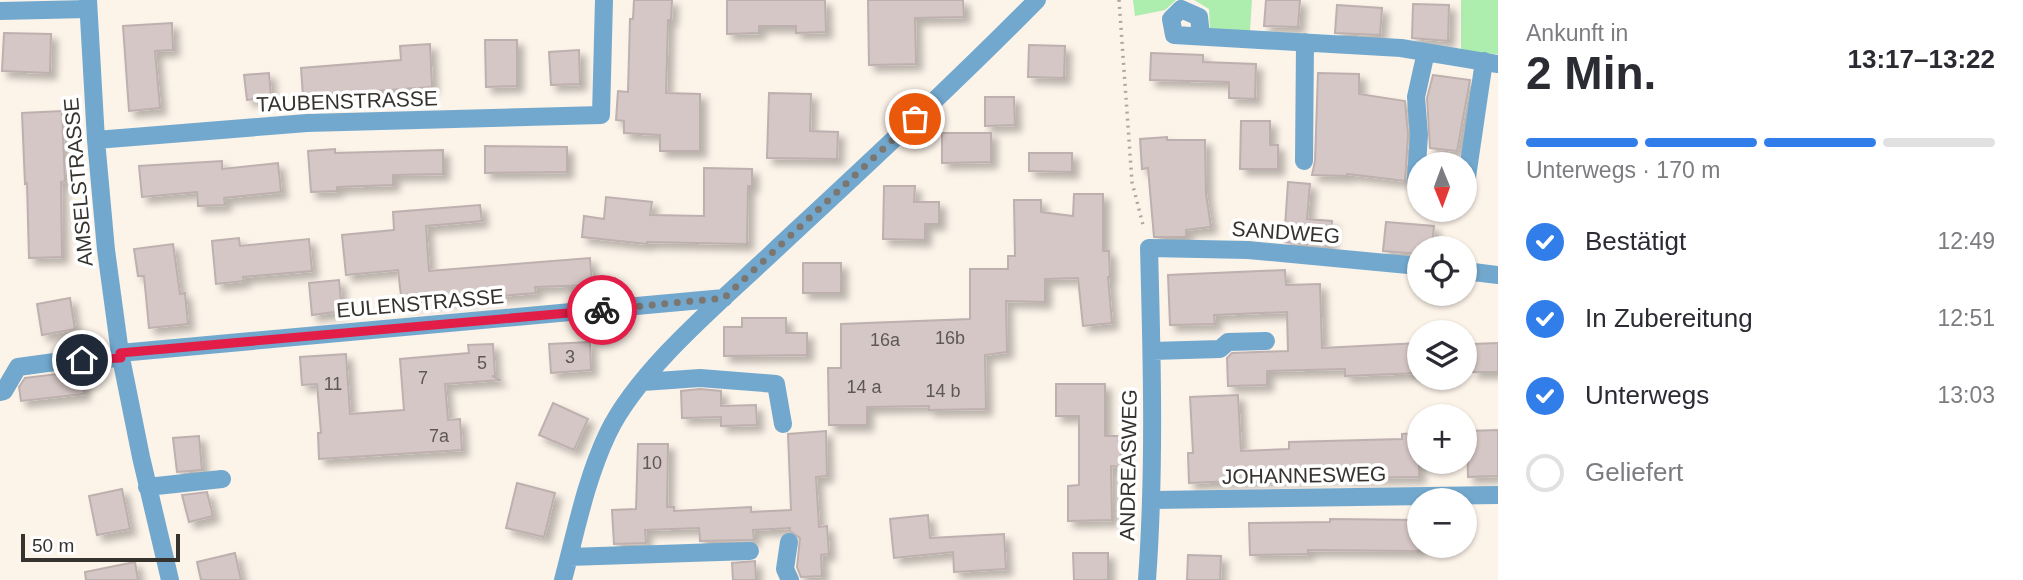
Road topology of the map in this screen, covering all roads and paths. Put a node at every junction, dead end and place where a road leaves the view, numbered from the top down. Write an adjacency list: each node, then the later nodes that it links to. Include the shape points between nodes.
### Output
1 (604, 0): 10 (street, TAUBENSTRASSE, via 601,116 307,123)
2 (1037, 0): 18 (street)
3 (1119, 0): 14 (path, via 1132,182)
4 (88, 4): 5 (street, via 54,11); 10 (street, AMSELSTRASSE)
5 (0, 11)
6 (1201, 36): 7 (street)
7 (1305, 42): 8 (street); 13 (street)
8 (1426, 52): 9 (street); 11 (street, via 1416,97)
9 (1491, 63): 12 (street)
10 (96, 140): 21 (street, AMSELSTRASSE)
11 (1418, 152)
12 (1473, 152)
13 (1304, 161)
14 (1149, 248): 15 (street, SANDWEG, via 1248,250); 20 (street, ANDREASWEG)
15 (1407, 265)
16 (1477, 272): 17 (street)
17 (1498, 275)
18 (724, 298): 21 (street, EULENSTRASSE); 22 (street)
19 (1266, 341): 20 (street, via 1228,342 1220,349)
20 (1152, 351): 28 (street, ANDREASWEG)
21 (121, 356): 23 (street, via 18,367); 26 (street, AMSELSTRASSE)
22 (643, 382): 24 (street, via 700,377 776,384); 31 (street, via 608,432)
23 (0, 392)
24 (783, 424)
25 (222, 479): 26 (street)
26 (148, 487): 32 (street, AMSELSTRASSE)
27 (1498, 495): 28 (street, JOHANNESWEG)
28 (1153, 500): 35 (street, ANDREASWEG)
29 (789, 542): 34 (street, via 785,569)
30 (750, 551): 31 (street)
31 (569, 557): 33 (street)
32 (170, 580)
33 (562, 580)
34 (790, 580)
35 (1147, 580)

